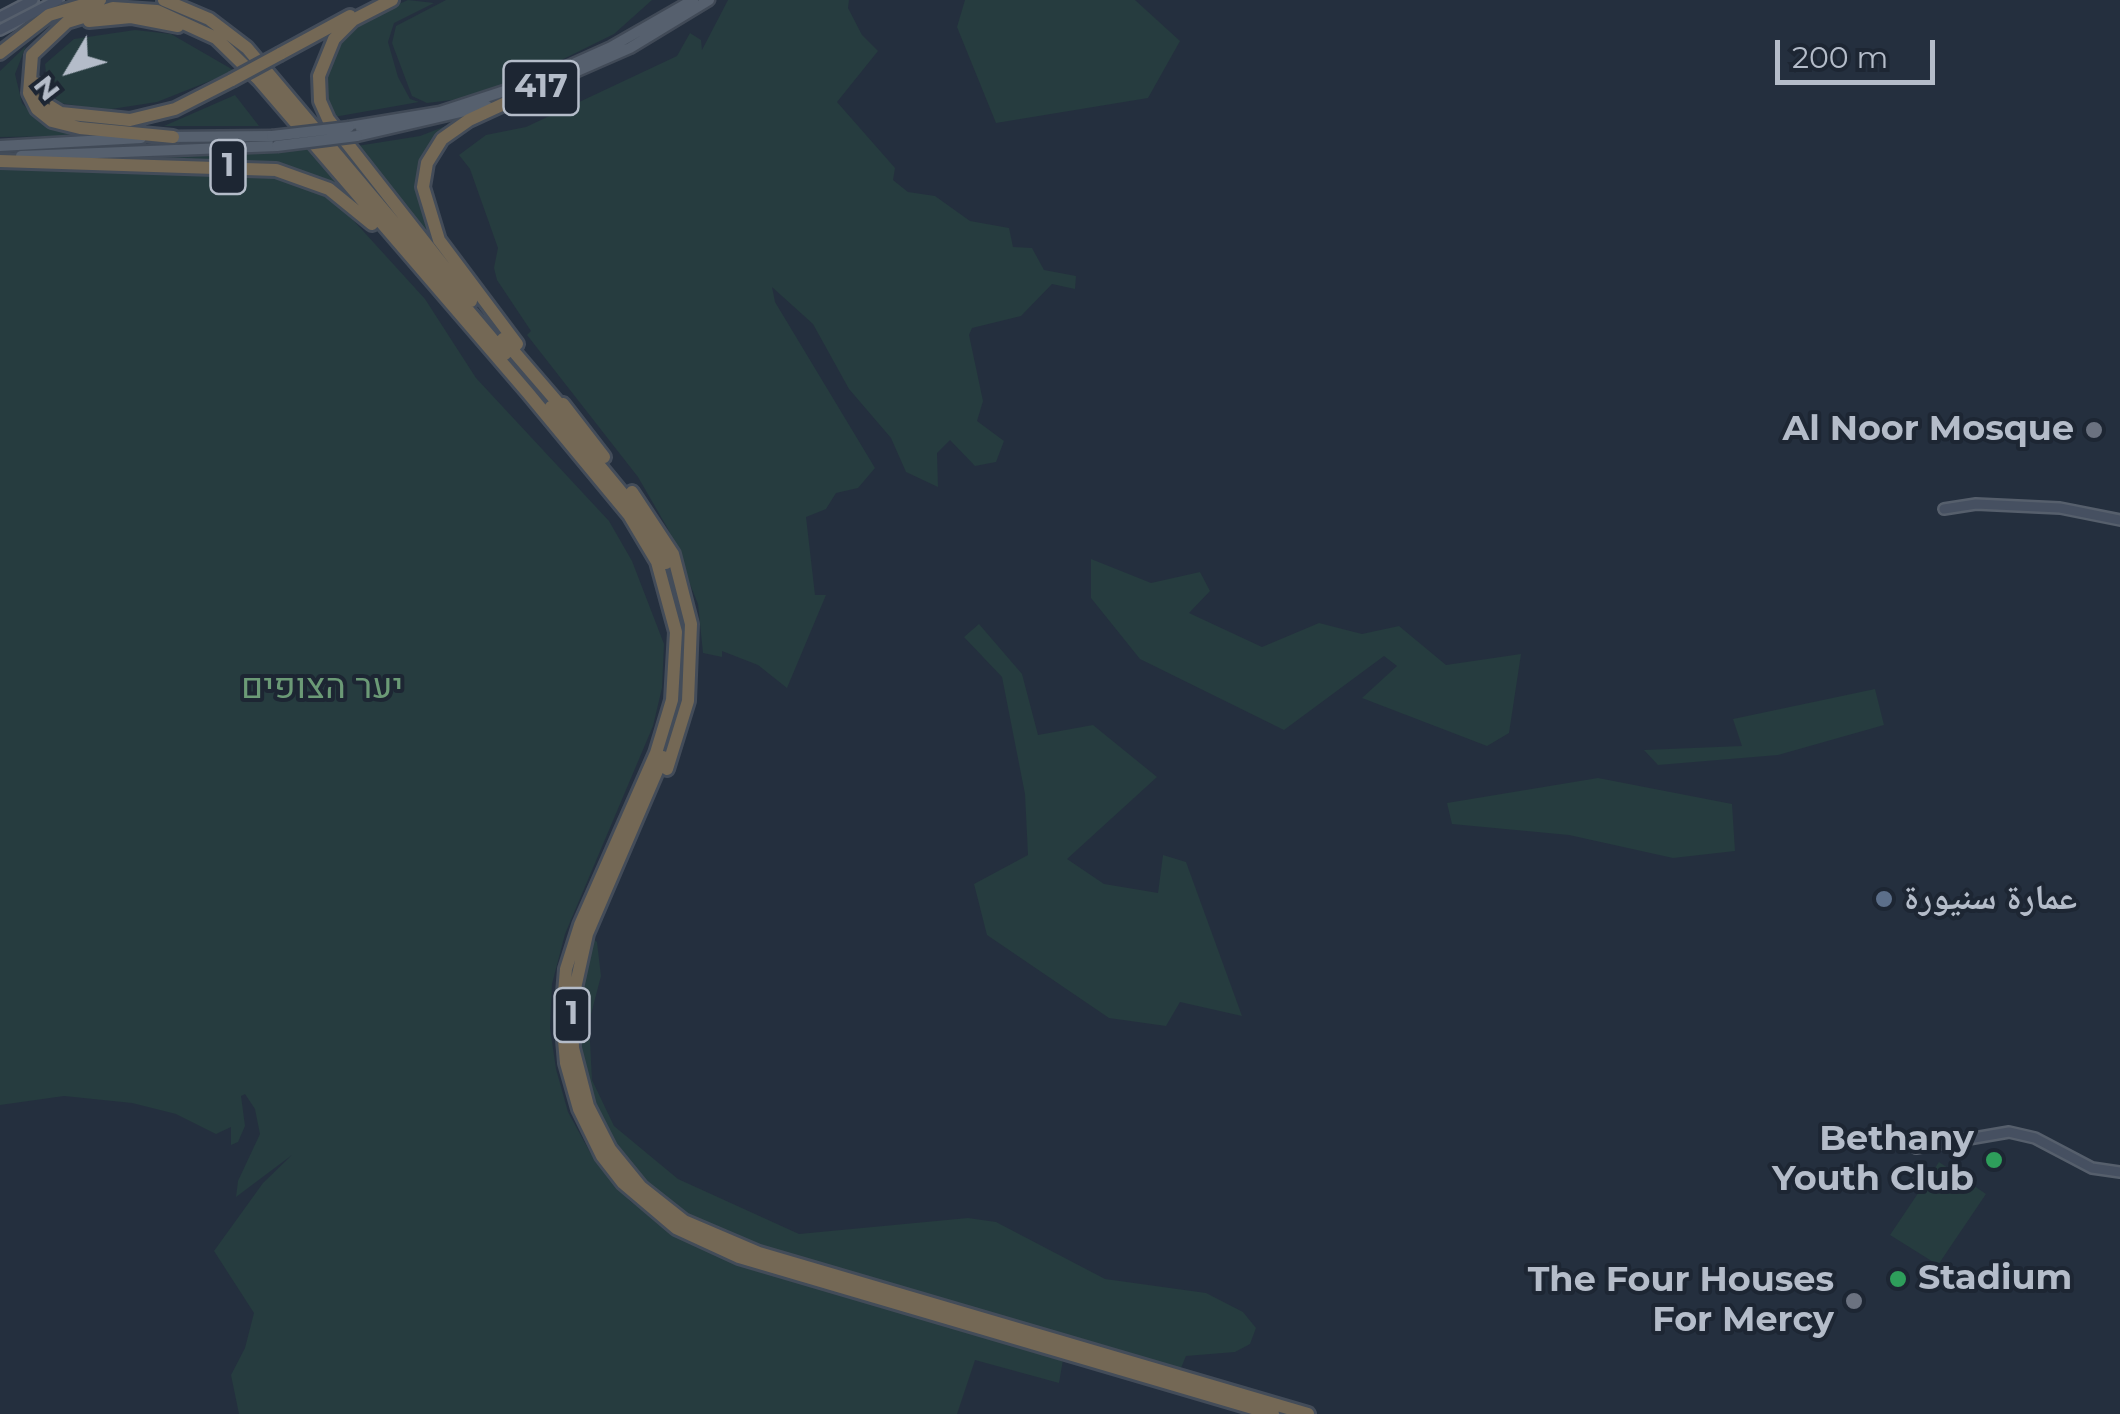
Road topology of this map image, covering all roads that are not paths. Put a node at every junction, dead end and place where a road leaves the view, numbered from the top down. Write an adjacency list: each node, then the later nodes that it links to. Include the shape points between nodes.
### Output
1 (32, 0): 9 (street)
2 (58, 0): 10 (street)
3 (100, 0): 11 (highway, via 49,15)
4 (164, 0): 23 (highway, 1, via 225,29 268,71 598,464 659,546 684,625 681,697 663,758)
5 (379, 0): 12 (highway, bridge, via 155,116 91,119 46,105 35,71 42,52 72,27 116,17 186,28)
6 (392, 0): 20 (highway, via 353,20 334,39 318,76 322,108 460,288)
7 (692, 0): 14 (main road, 417, via 522,86)
8 (708, 0): 13 (main road, 417, via 630,48)
9 (0, 17)
10 (0, 30)
11 (0, 53)
12 (247, 68): 15 (highway, via 204,30 138,8 79,16 32,55 29,93 52,121); 19 (highway)
13 (521, 96): 14 (main road, 417, via 426,123); 20 (highway, via 442,138 427,163 424,201 448,255)
14 (353, 132): 16 (main road, 417, bridge)
15 (172, 136): 16 (main road, 417); 17 (main road, 417)
16 (275, 141): 18 (main road, 417)
17 (0, 146)
18 (0, 160): 19 (highway, 1, via 292,174 341,196)
19 (421, 271): 26 (highway, 1, via 629,516 657,562 674,614 677,664 669,716 580,925 563,991 562,1039 572,1087 591,1138 613,1172 676,1228 738,1257)
20 (604, 458): 23 (highway, via 652,516 673,554 692,640 692,678 678,738)
21 (1944, 509): 22 (street, via 2060,508)
22 (2120, 520)
23 (612, 872): 27 (highway, 1, via 576,974 577,1067 610,1148 672,1213 760,1253)
24 (1916, 1148): 25 (street, via 2009,1132 2036,1138 2092,1168)
25 (2120, 1172)
26 (1273, 1414)
27 (1308, 1414)

